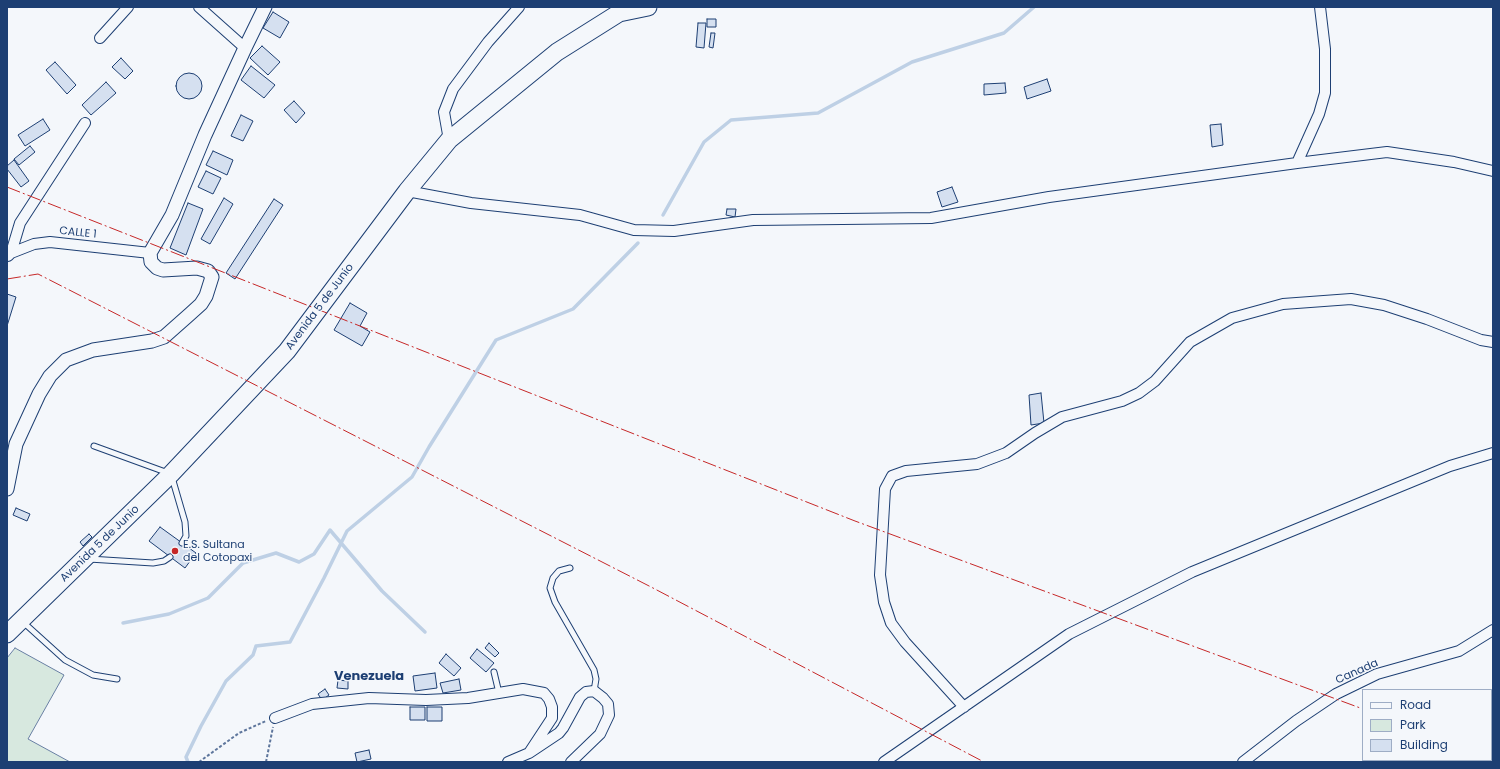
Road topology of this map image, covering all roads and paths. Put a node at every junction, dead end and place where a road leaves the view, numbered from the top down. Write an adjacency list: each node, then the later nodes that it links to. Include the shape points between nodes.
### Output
1 (128, 7): 7 (street)
2 (200, 7): 8 (street)
3 (265, 7): 8 (street)
4 (519, 7): 10 (street, via 488,42 453,89 444,112)
5 (648, 7): 10 (main road, Avenida 5 de Junio, via 619,13 557,52)
6 (1320, 7): 11 (street, via 1325,49 1326,93 1320,114)
7 (100, 38)
8 (245, 48): 14 (street, via 172,215)
9 (86, 123): 15 (street, via 20,223)
10 (449, 140): 13 (main road, Avenida 5 de Junio)
11 (1297, 163): 12 (street, via 1387,152); 13 (street, via 1049,197 931,218 753,220 674,231 634,230 580,215 471,203)
12 (1493, 170)
13 (407, 191): 19 (main road, Avenida 5 de Junio, via 287,351)
14 (150, 253): 15 (street, CALLE 1, via 50,242 34,244); 20 (street, via 151,262 163,270 198,268 208,271 212,277 206,296 201,304 164,337 93,350 66,360 50,376 38,394 16,444)
15 (9, 255)
16 (1493, 342): 32 (street, via 1384,305 1351,299 1283,304 1232,318 1190,342 1155,381 1139,393 1122,401 1062,416 1006,453 977,464 906,471 892,476 884,489 880,575 884,602 891,623 905,642)
17 (94, 446): 19 (lane)
18 (1493, 454): 32 (street, via 1450,466 1192,572 1069,634)
19 (171, 474): 21 (lane, via 186,522 186,536); 23 (main road, Avenida 5 de Junio)
20 (7, 489)
21 (182, 543)
22 (170, 557): 23 (lane, via 153,564)
23 (85, 559): 25 (main road, Avenida 5 de Junio)
24 (570, 568): 30 (lane, via 559,571 553,578 550,588 575,640 594,670)
25 (21, 620): 27 (main road, Avenida 5 de Junio); 29 (lane, via 65,660 93,675)
26 (1493, 630): 40 (street, Canada, via 1459,650 1377,674 1336,694)
27 (7, 634)
28 (494, 672): 31 (lane)
29 (117, 679)
30 (594, 691): 34 (street, via 586,692 580,697 559,733); 38 (street, via 608,704 609,715 600,734)
31 (499, 693): 33 (street, via 468,698 369,698 312,704); 34 (street, via 523,689 544,693 549,699 552,718)
32 (964, 707): 39 (street)
33 (275, 718): 35 (path, via 239,733); 36 (path)
34 (529, 754): 37 (street)
35 (199, 762)
36 (266, 762)
37 (508, 762)
38 (571, 762)
39 (884, 762)
40 (1243, 762)

